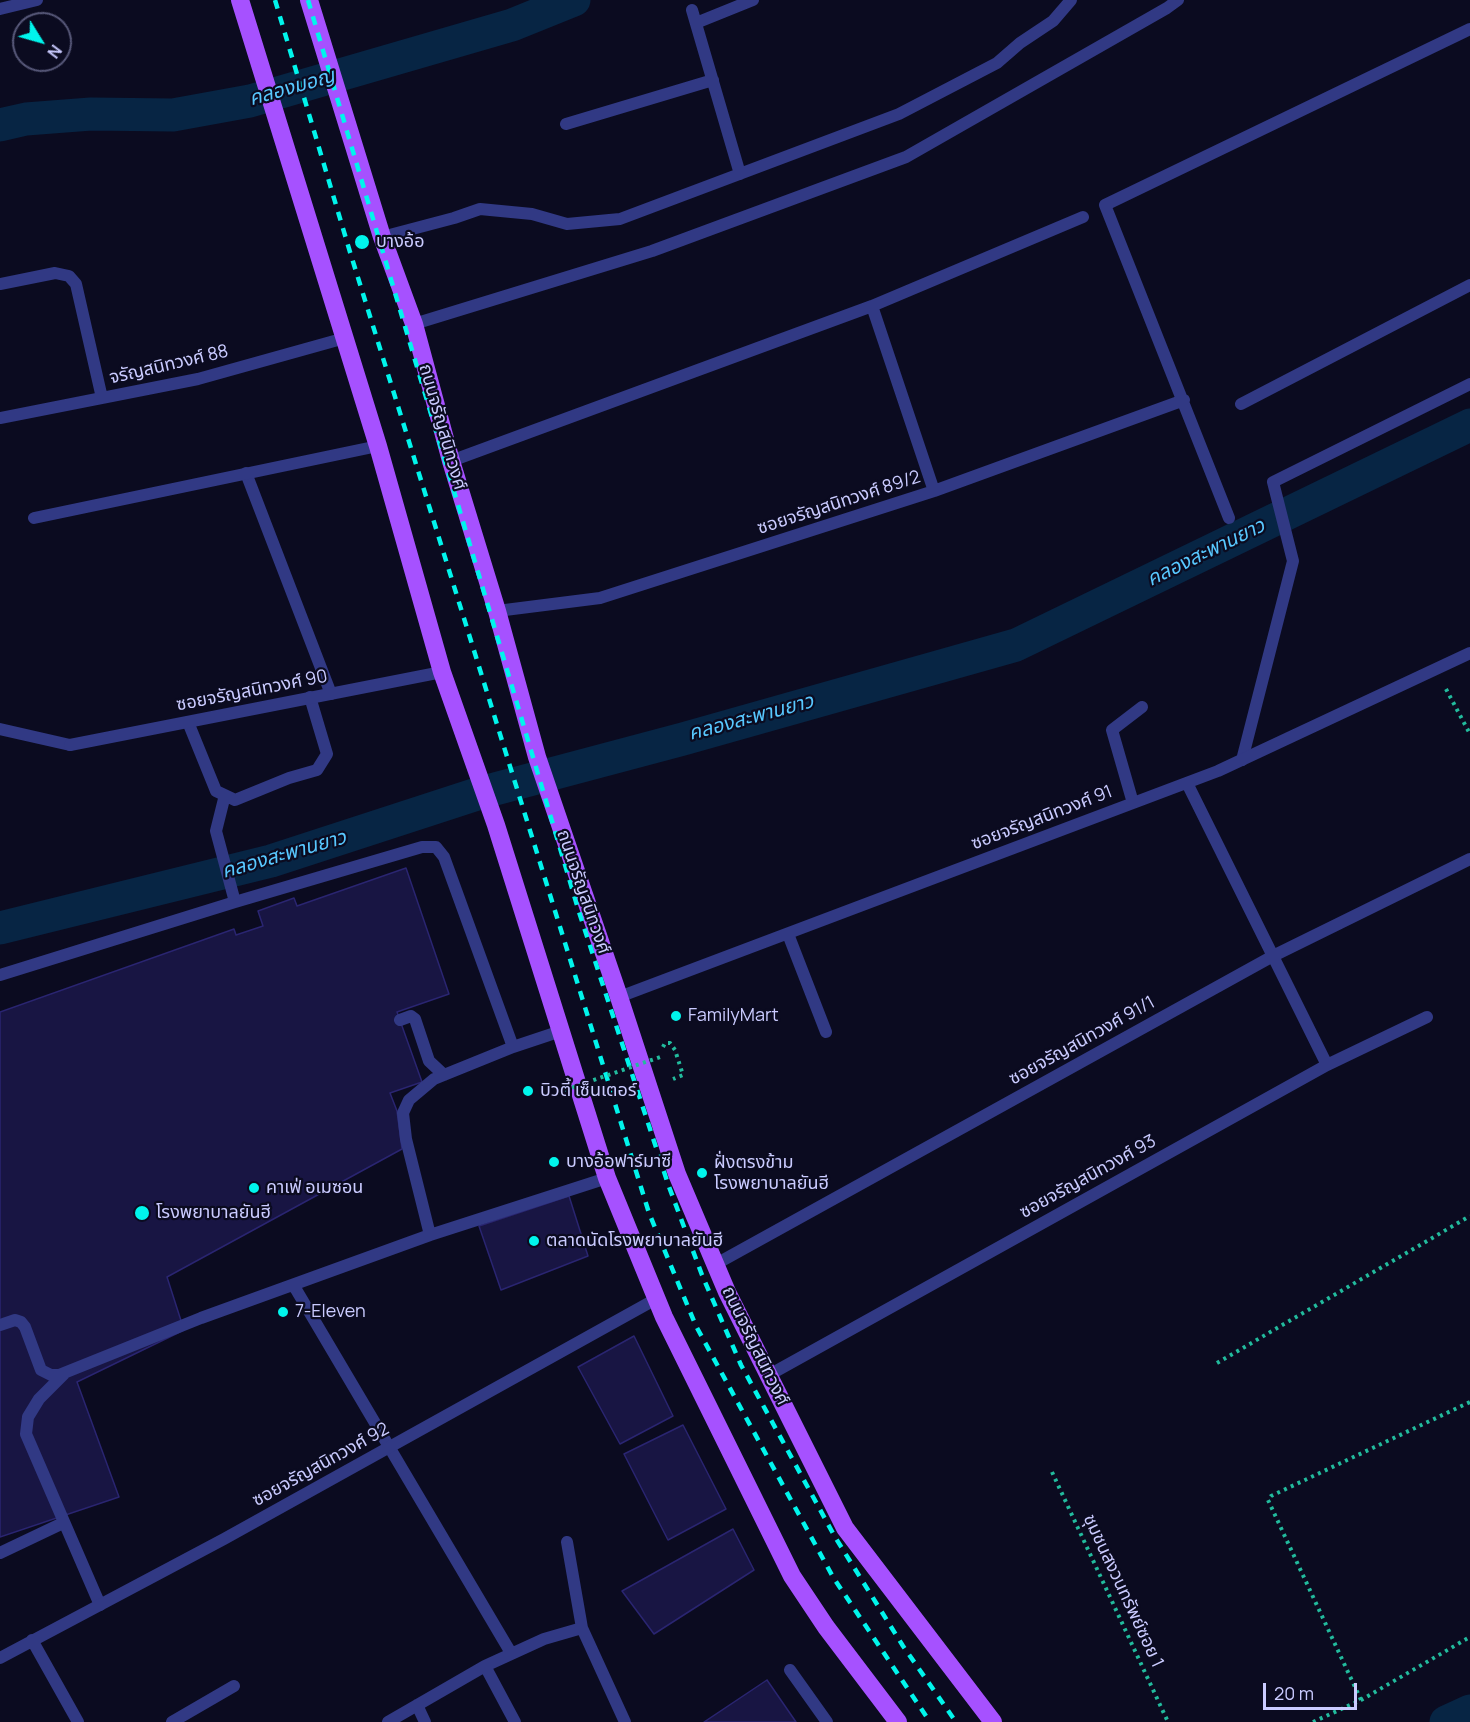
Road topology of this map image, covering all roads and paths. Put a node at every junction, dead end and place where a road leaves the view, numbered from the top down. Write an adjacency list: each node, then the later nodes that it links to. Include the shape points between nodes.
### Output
1 (37, 0): 7 (street)
2 (240, 0): 20 (main road)
3 (309, 0): 15 (main road, ถนนจรัญสนิทวงศ์)
4 (753, 0): 9 (street)
5 (1071, 0): 13 (street, via 1053,21 997,63 899,114)
6 (1178, 0): 19 (street, via 906,157 652,252)
7 (0, 9)
8 (692, 10): 9 (street)
9 (696, 24): 11 (street)
10 (1470, 29): 23 (street, via 1105,205)
11 (713, 80): 12 (street); 13 (street)
12 (566, 124)
13 (740, 174): 15 (street, via 620,219 567,224 532,214 480,209)
14 (1083, 217): 18 (street)
15 (382, 237): 19 (main road, ถนนจรัญสนิทวงศ์)
16 (0, 284): 22 (street, via 55,273 69,276 76,284)
17 (1470, 285): 24 (street)
18 (872, 306): 27 (street); 29 (street)
19 (414, 324): 27 (main road, ถนนจรัญสนิทวงศ์)
20 (345, 338): 22 (street, จรัญสนิทวงศ์ 88, via 198,379); 26 (main road)
21 (1470, 384): 42 (street, via 1273,482 1293,561)
22 (102, 398): 25 (street, จรัญสนิทวงศ์ 88)
23 (1184, 400): 29 (street, ซอยจรัญสนิทวงศ์ 89/2); 31 (street)
24 (1241, 404)
25 (0, 418)
26 (378, 446): 28 (street); 35 (main road)
27 (451, 461): 32 (main road, ถนนจรัญสนิทวงศ์)
28 (246, 473): 30 (street); 36 (street)
29 (934, 491): 32 (street, ซอยจรัญสนิทวงศ์ 89/2, via 600,598)
30 (34, 518)
31 (1228, 518)
32 (497, 611): 51 (main road, ถนนจรัญสนิทวงศ์, via 537,757)
33 (1470, 653): 34 (street, ซอยจรัญสนิทวงศ์ 91)
34 (1435, 670): 41 (path); 42 (street, ซอยจรัญสนิทวงศ์ 91)
35 (441, 672): 36 (street, ซอยจรัญสนิทวงศ์ 90); 54 (main road, via 481,778)
36 (331, 694): 37 (street, ซอยจรัญสนิทวงศ์ 90)
37 (310, 698): 39 (street, ซอยจรัญสนิทวงศ์ 90); 44 (street, via 327,754 316,771 235,800)
38 (1142, 707): 45 (street, via 1113,730)
39 (188, 722): 40 (street, ซอยจรัญสนิทวงศ์ 90, via 70,745); 44 (street, via 216,791)
40 (0, 729)
41 (1470, 735)
42 (1242, 760): 43 (street, ซอยจรัญสนิทวงศ์ 91)
43 (1186, 783): 45 (street, ซอยจรัญสนิทวงศ์ 91); 49 (street)
44 (225, 795): 47 (street, via 216,831)
45 (1133, 803): 48 (street, ซอยจรัญสนิทวงศ์ 91)
46 (1470, 859): 49 (street, ซอยจรัญสนิทวงศ์ 91/1)
47 (235, 902): 50 (street); 56 (street, via 422,847 436,847 444,857)
48 (788, 934): 51 (street, ซอยจรัญสนิทวงศ์ 91); 55 (street)
49 (1273, 956): 58 (street); 64 (street, ซอยจรัญสนิทวงศ์ 91/1)
50 (0, 975)
51 (619, 997): 64 (main road, ถนนจรัญสนิทวงศ์, via 677,1174)
52 (1427, 1017): 58 (street, ซอยจรัญสนิทวงศ์ 93)
53 (400, 1020): 59 (street, via 411,1016 415,1019 429,1061)
54 (561, 1031): 56 (street); 61 (main road)
55 (826, 1032)
56 (513, 1047): 59 (street)
57 (663, 1056): 60 (path, bridge)
58 (1327, 1065): 70 (street, ซอยจรัญสนิทวงศ์ 93)
59 (444, 1075): 63 (street, via 409,1100 403,1113)
60 (565, 1090)
61 (607, 1178): 63 (street); 66 (main road)
62 (1470, 1216): 68 (path)
63 (430, 1235): 65 (street)
64 (716, 1264): 70 (main road, ถนนจรัญสนิทวงศ์)
65 (294, 1286): 69 (street, via 201,1318); 72 (street)
66 (656, 1299): 72 (street, ซอยจรัญสนิทวงศ์ 92); 95 (main road, via 792,1576 826,1628)
67 (0, 1325): 69 (street, via 21,1322 41,1370 51,1375)
68 (1217, 1363)
69 (68, 1372): 74 (street, via 39,1399 26,1425 29,1444)
70 (769, 1375): 96 (main road, ถนนจรัญสนิทวงศ์, via 845,1528)
71 (1470, 1402): 86 (path, via 1268,1500)
72 (389, 1447): 77 (street, ซอยจรัญสนิทวงศ์ 92); 81 (street)
73 (1052, 1472): 97 (path, ชุมชนสงวนทรัพย์ซอย 1)
74 (63, 1523): 76 (street); 77 (street)
75 (567, 1542): 78 (street)
76 (0, 1552)
77 (100, 1605): 80 (street, ซอยจรัญสนิทวงศ์ 92)
78 (582, 1628): 81 (street); 93 (street)
79 (1470, 1637): 86 (path)
80 (32, 1640): 82 (street, ซอยจรัญสนิทวงศ์ 92); 88 (street)
81 (511, 1653): 83 (street)
82 (0, 1658)
83 (485, 1666): 87 (street); 92 (street)
84 (790, 1670): 94 (street)
85 (234, 1686): 89 (street)
86 (1361, 1700): 98 (path)
87 (417, 1705): 90 (street); 91 (street)
88 (78, 1722)
89 (172, 1722)
90 (388, 1722)
91 (425, 1722)
92 (515, 1722)
93 (625, 1722)
94 (827, 1722)
95 (898, 1722)
96 (993, 1722)
97 (1168, 1722)
98 (1313, 1722)

